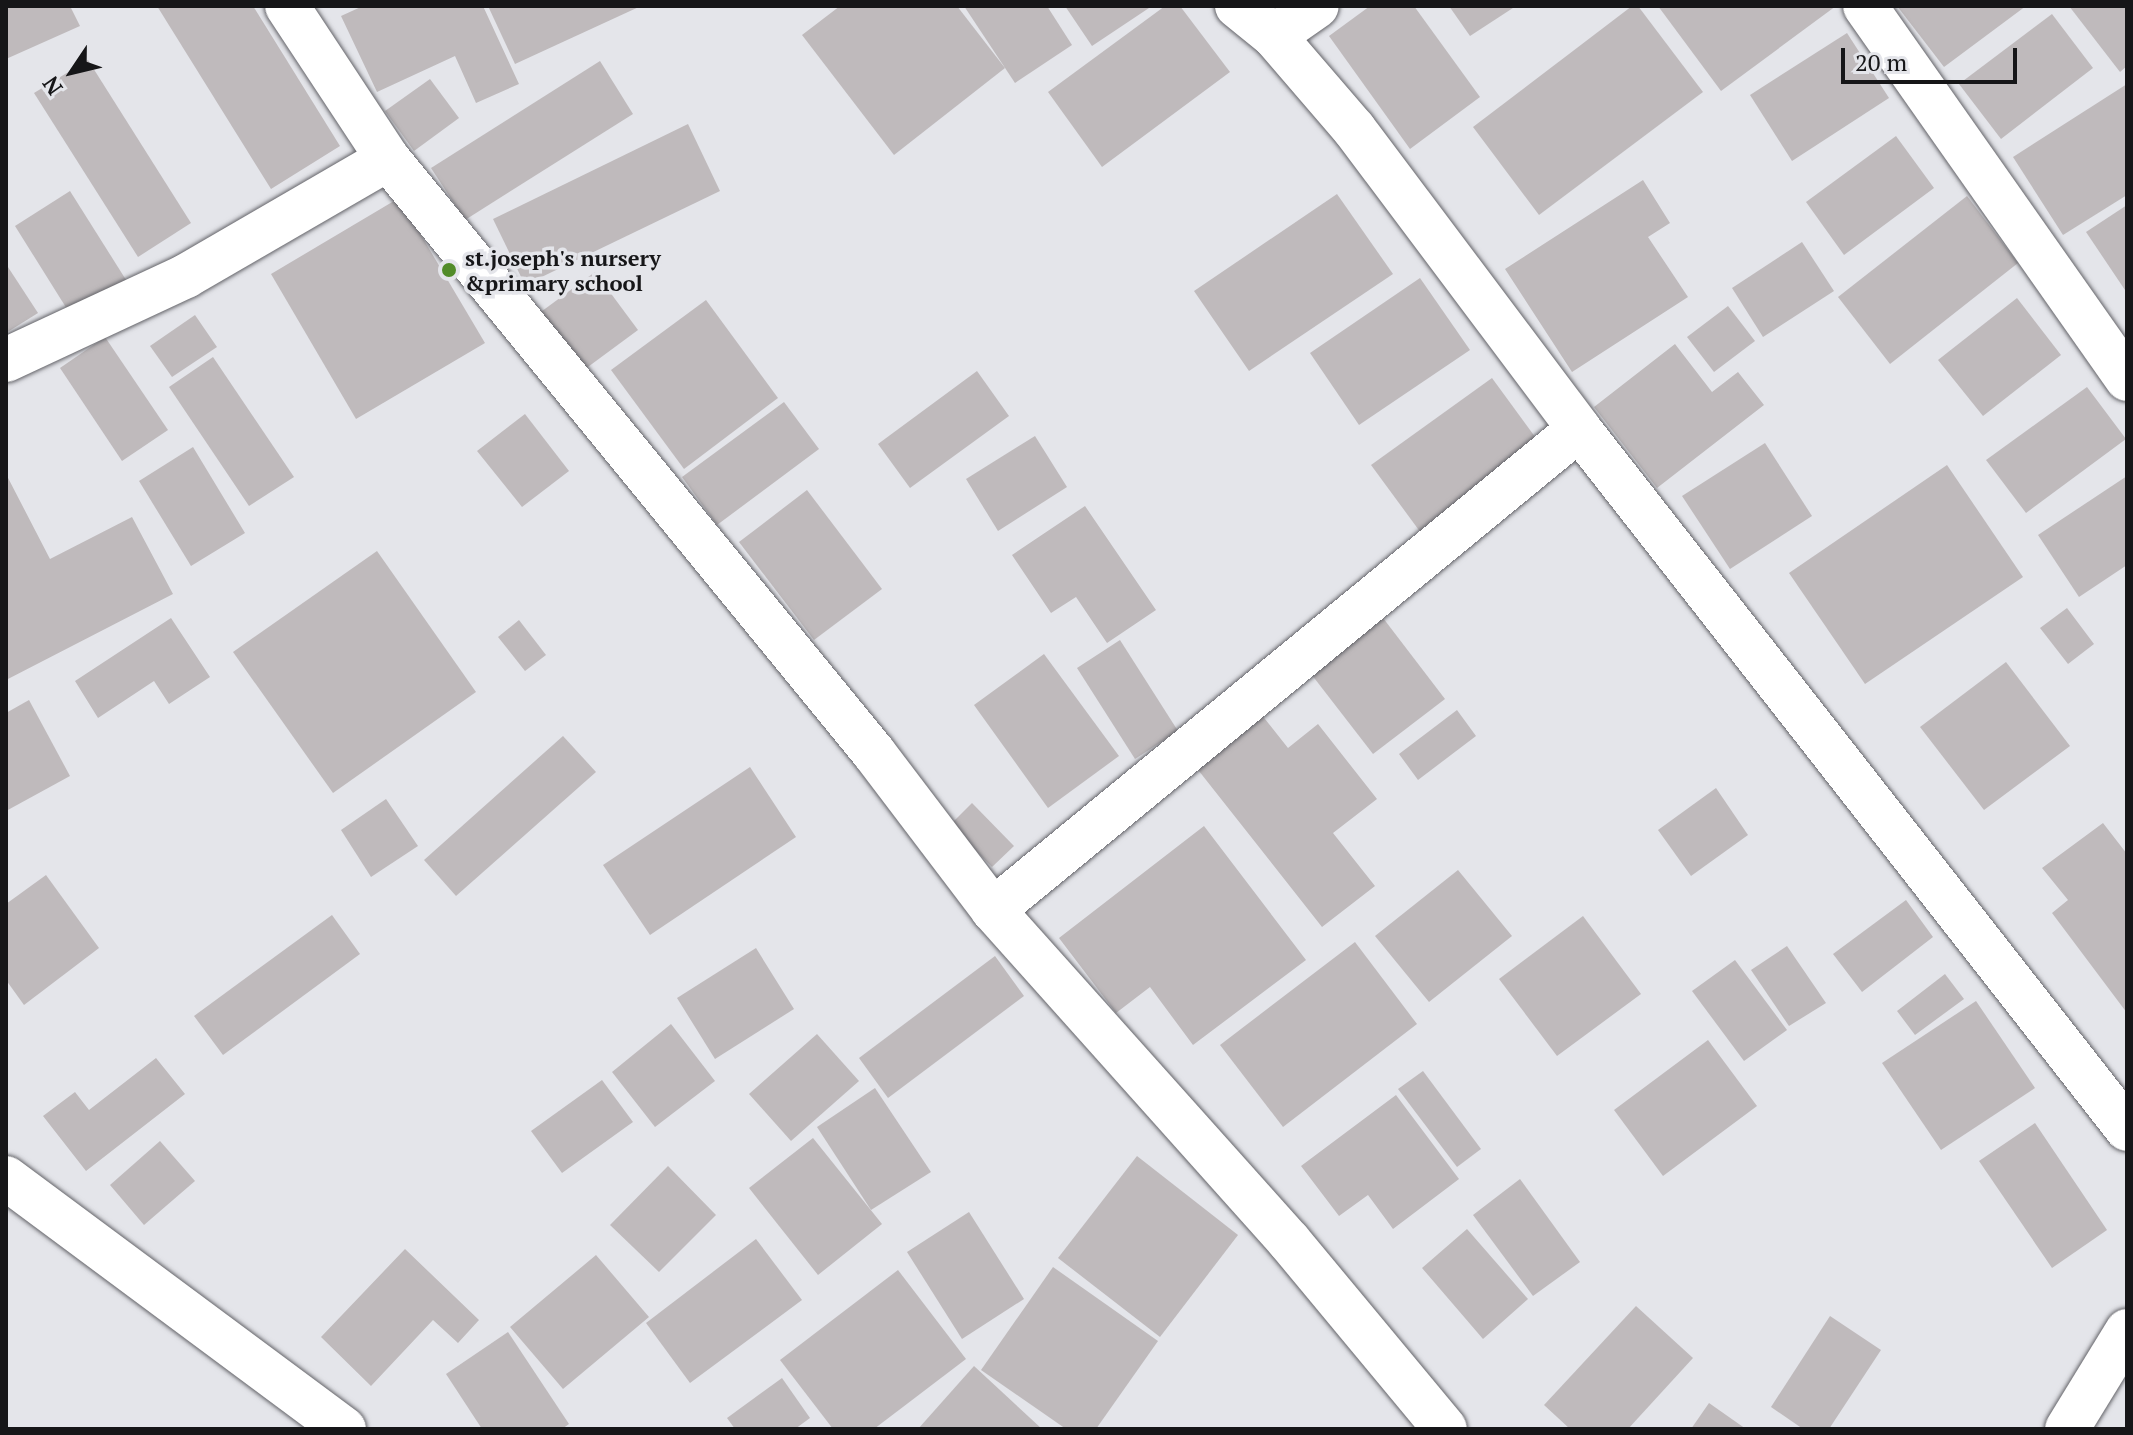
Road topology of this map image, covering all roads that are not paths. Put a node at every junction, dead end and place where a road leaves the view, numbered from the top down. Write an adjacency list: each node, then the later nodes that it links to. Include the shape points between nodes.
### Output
1 (287, 6): 6 (street)
2 (1237, 6): 5 (street)
3 (1317, 6): 5 (street)
4 (1865, 6): 8 (street)
5 (1274, 36): 9 (street, via 1354,129)
6 (388, 159): 7 (street, via 186,276); 10 (street, via 874,753)
7 (6, 360)
8 (2127, 379)
9 (1579, 429): 10 (street); 11 (street)
10 (993, 910): 15 (street, via 1278,1229)
11 (2127, 1129)
12 (6, 1178): 14 (street)
13 (2127, 1331): 16 (street)
14 (344, 1429)
15 (1445, 1429)
16 (2067, 1429)

